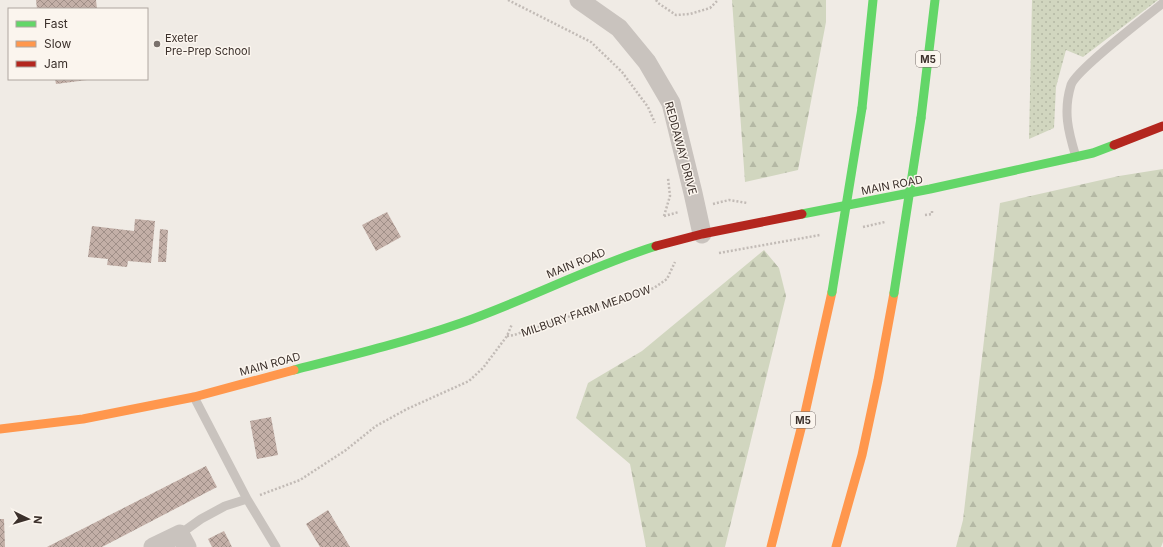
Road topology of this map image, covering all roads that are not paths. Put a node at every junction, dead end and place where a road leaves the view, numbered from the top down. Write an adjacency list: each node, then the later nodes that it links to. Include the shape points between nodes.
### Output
1 (579, 0): 7 (street, REDDAWAY DRIVE, via 619,28 647,62 671,103)
2 (873, 0): 14 (main road, M5, bridge, via 862,108 832,292)
3 (935, 0): 15 (main road, M5, bridge, via 921,118 894,293 862,455)
4 (1163, 3): 6 (lane, via 1087,66 1072,83 1066,122)
5 (1163, 126): 6 (main road, MAIN ROAD)
6 (1076, 157): 7 (main road, MAIN ROAD)
7 (702, 234): 8 (main road, MAIN ROAD, via 627,255 461,323)
8 (194, 397): 9 (main road, MAIN ROAD, via 83,419); 10 (lane)
9 (0, 429)
10 (247, 499): 11 (lane, via 225,506 201,519); 13 (lane)
11 (184, 541): 12 (street)
12 (153, 547)
13 (276, 547)
14 (771, 547)
15 (836, 547)

